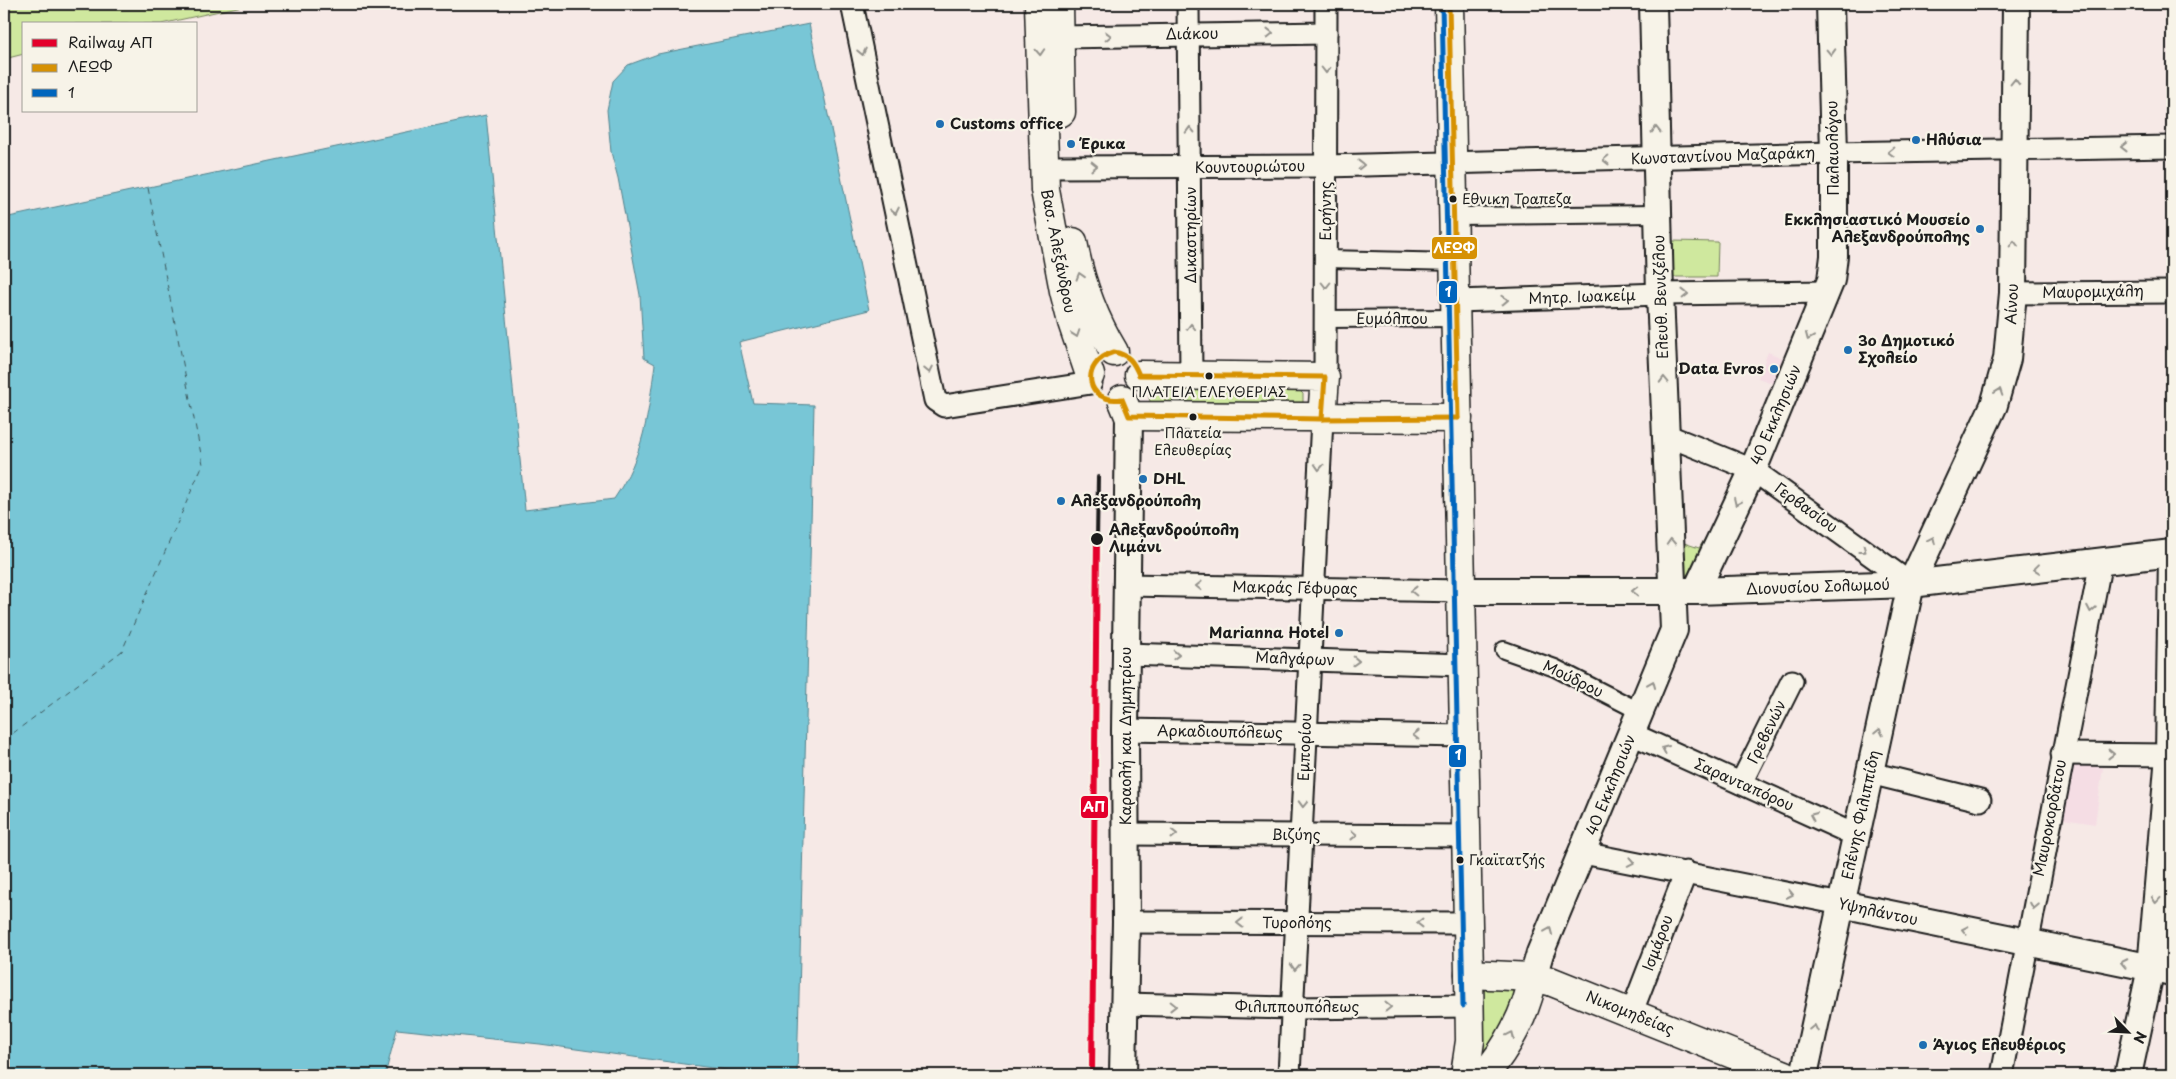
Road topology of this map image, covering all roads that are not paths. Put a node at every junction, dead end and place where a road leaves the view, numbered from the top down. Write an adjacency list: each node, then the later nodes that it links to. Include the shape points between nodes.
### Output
1 (852, 4): 35 (street, one-way to 35, via 937,402 944,406)
2 (1040, 4): 19 (main road, Βασ. Αλεξάνδρου, one-way to 19)
3 (1059, 4): 12 (main road, Βασ. Αλεξάνδρου)
4 (1188, 4): 11 (street, Δικαστηρίων)
5 (1326, 4): 10 (street, Ειρήνης)
6 (1450, 4): 17 (main road)
7 (1653, 4): 16 (street, Ελευθ. Βενιζέλου, one-way to 7)
8 (1830, 4): 15 (street, Παλαιολόγου, one-way to 15)
9 (2016, 4): 14 (street, Αίνου, one-way to 9)
10 (1326, 33): 11 (street, Διάκου, one-way to 10); 18 (street, Ειρήνης, one-way to 18)
11 (1188, 34): 12 (street, Διάκου, one-way to 11); 20 (street, Δικαστηρίων, one-way to 11)
12 (1059, 37): 19 (main road, Βασ. Αλεξάνδρου)
13 (2172, 147): 14 (street, Κωνσταντίνου Μαζαράκη, one-way to 14)
14 (2014, 149): 15 (street, Κωνσταντίνου Μαζαράκη, one-way to 15); 27 (street, Αίνου, one-way to 14)
15 (1834, 153): 16 (street, Κωνσταντίνου Μαζαράκη); 25 (street, Παλαιολόγου, via 1834,256)
16 (1657, 159): 17 (street, Κωνσταντίνου Μαζαράκη, one-way to 17); 21 (street, Ελευθ. Βενιζέλου)
17 (1454, 163): 18 (street, Κουντουριώτου, one-way to 17); 22 (main road)
18 (1326, 166): 20 (street, Κουντουριώτου); 23 (street, Ειρήνης)
19 (1054, 167): 20 (street, Κουντουριώτου, one-way to 20); 31 (main road, Βασ. Αλεξάνδρου, one-way to 19, via 1096,320 1079,272 1067,209); 35 (main road, Βασ. Αλεξάνδρου, one-way to 35, via 1045,190 1064,291)
20 (1191, 168): 33 (street, Δικαστηρίων, one-way to 20)
21 (1658, 214): 22 (street); 28 (street, Ελευθ. Βενιζέλου)
22 (1455, 216): 24 (main road)
23 (1326, 259): 24 (street); 30 (street, Ειρήνης, one-way to 30)
24 (1456, 262): 29 (main road)
25 (1828, 292): 28 (street, Μητρ. Ιωακείμ, one-way to 25); 40 (street, 40 Εκκλησιών, one-way to 40)
26 (2172, 292): 27 (street, Μαυρομιχάλη)
27 (2014, 293): 43 (street, Αίνου, one-way to 27, via 2001,386 2010,341)
28 (1660, 294): 29 (street, Μητρ. Ιωακείμ, one-way to 28); 39 (street, Ελευθ. Βενιζέλου, one-way to 28)
29 (1457, 310): 30 (street, Ευμόλπου); 38 (main road)
30 (1326, 319): 34 (street, Ειρήνης)
31 (1114, 352): 32 (main road, via 1134,361); 35 (main road, via 1095,361)
32 (1139, 375): 33 (main road); 36 (main road)
33 (1191, 376): 34 (main road)
34 (1325, 378): 37 (main road, Ειρήνης)
35 (1091, 379): 36 (main road, via 1100,396)
36 (1126, 407): 37 (main road); 44 (street, Καραολή και Δημητρίου)
37 (1322, 418): 38 (main road); 45 (street, Εμπορίου, one-way to 45)
38 (1458, 418): 46 (main road)
39 (1666, 435): 40 (street, Γερβασίου); 47 (street, Ελευθ. Βενιζέλου, one-way to 39)
40 (1753, 470): 43 (street, Γερβασίου, one-way to 43); 47 (street, 40 Εκκλησιών, one-way to 47)
41 (2172, 553): 42 (street, Διονυσίου Σολωμού); 58 (street)
42 (2101, 561): 43 (street, Διονυσίου Σολωμού, one-way to 43); 57 (street, Μαυροκορδάτου, one-way to 57)
43 (1911, 584): 47 (street, Διονυσίου Σολωμού); 59 (street, Ελένης Φιλιππίδη, one-way to 43)
44 (1127, 585): 45 (street, Μακράς Γέφυρας, one-way to 44); 49 (street, Καραολή και Δημητρίου)
45 (1312, 589): 46 (street, Μακράς Γέφυρας, one-way to 45); 50 (street, Εμπορίου)
46 (1462, 591): 47 (street, Διονυσίου Σολωμού, one-way to 46); 51 (main road)
47 (1685, 591): 53 (street, 40 Εκκλησιών, one-way to 47, via 1673,636)
48 (1504, 650): 53 (street, Μούδρου, via 1555,668)
49 (1127, 654): 50 (street, Μαλγάρων, one-way to 50); 54 (street, Καραολή και Δημητρίου)
50 (1309, 660): 51 (street, Μαλγάρων, one-way to 51); 55 (street, Εμπορίου)
51 (1464, 665): 56 (main road)
52 (1792, 681): 60 (street, Γρεβενών)
53 (1636, 723): 60 (street, Σαρανταπόρου, one-way to 53); 66 (street, 40 Εκκλησιών)
54 (1125, 730): 55 (street, Αρκαδιουπόλεως); 62 (street, Καραολή και Δημητρίου)
55 (1306, 733): 56 (street, Αρκαδιουπόλεως, one-way to 55); 63 (street, Εμπορίου, one-way to 63)
56 (1465, 736): 64 (main road)
57 (2062, 754): 58 (street, one-way to 58); 72 (street, Μαυροκορδάτου, one-way to 72)
58 (2170, 755): 73 (street, one-way to 73)
59 (1870, 773): 61 (street); 65 (street, Ελένης Φιλιππίδη)
60 (1742, 783): 65 (street, Σαρανταπόρου, one-way to 60)
61 (1980, 800)
62 (1126, 834): 63 (street, Βιζύης, one-way to 63); 69 (street, Καραολή και Δημητρίου)
63 (1302, 835): 64 (street, Βιζύης, one-way to 64); 70 (street, Εμπορίου)
64 (1467, 836): 71 (main road)
65 (1857, 836): 68 (street, Ελένης Φιλιππίδη)
66 (1583, 853): 67 (street, Υψηλάντου, one-way to 67); 75 (street, 40 Εκκλησιών, one-way to 66)
67 (1686, 872): 68 (street, Υψηλάντου, one-way to 68); 79 (street, Ισμάρου)
68 (1841, 904): 72 (street, Υψηλάντου, one-way to 68); 85 (street, Ελένης Φιλιππίδη, one-way to 68)
69 (1126, 922): 70 (street, Τυρολόης, one-way to 69); 76 (street, Καραολή και Δημητρίου)
70 (1297, 923): 71 (street, Τυρολόης, one-way to 70); 78 (street, Εμπορίου, one-way to 78)
71 (1468, 923): 74 (main road)
72 (2027, 942): 73 (street, Υψηλάντου, one-way to 72); 86 (street, Μαυροκορδάτου)
73 (2161, 970): 87 (street)
74 (1470, 974): 75 (main road, Νικομηδείας); 77 (main road)
75 (1533, 977): 79 (main road, Νικομηδείας); 83 (main road, one-way to 75, via 1505,1046 1528,997)
76 (1124, 1004): 78 (street, Φιλιππουπόλεως, one-way to 78); 80 (street, Καραολή και Δημητρίου)
77 (1470, 1006): 78 (street, Φιλιππουπόλεως, one-way to 77); 82 (main road)
78 (1293, 1008): 81 (street, Εμπορίου)
79 (1631, 1014): 84 (main road, Νικομηδείας)
80 (1123, 1075)
81 (1289, 1075)
82 (1465, 1075)
83 (1484, 1075)
84 (1785, 1075)
85 (1804, 1075)
86 (2002, 1075)
87 (2128, 1075)

